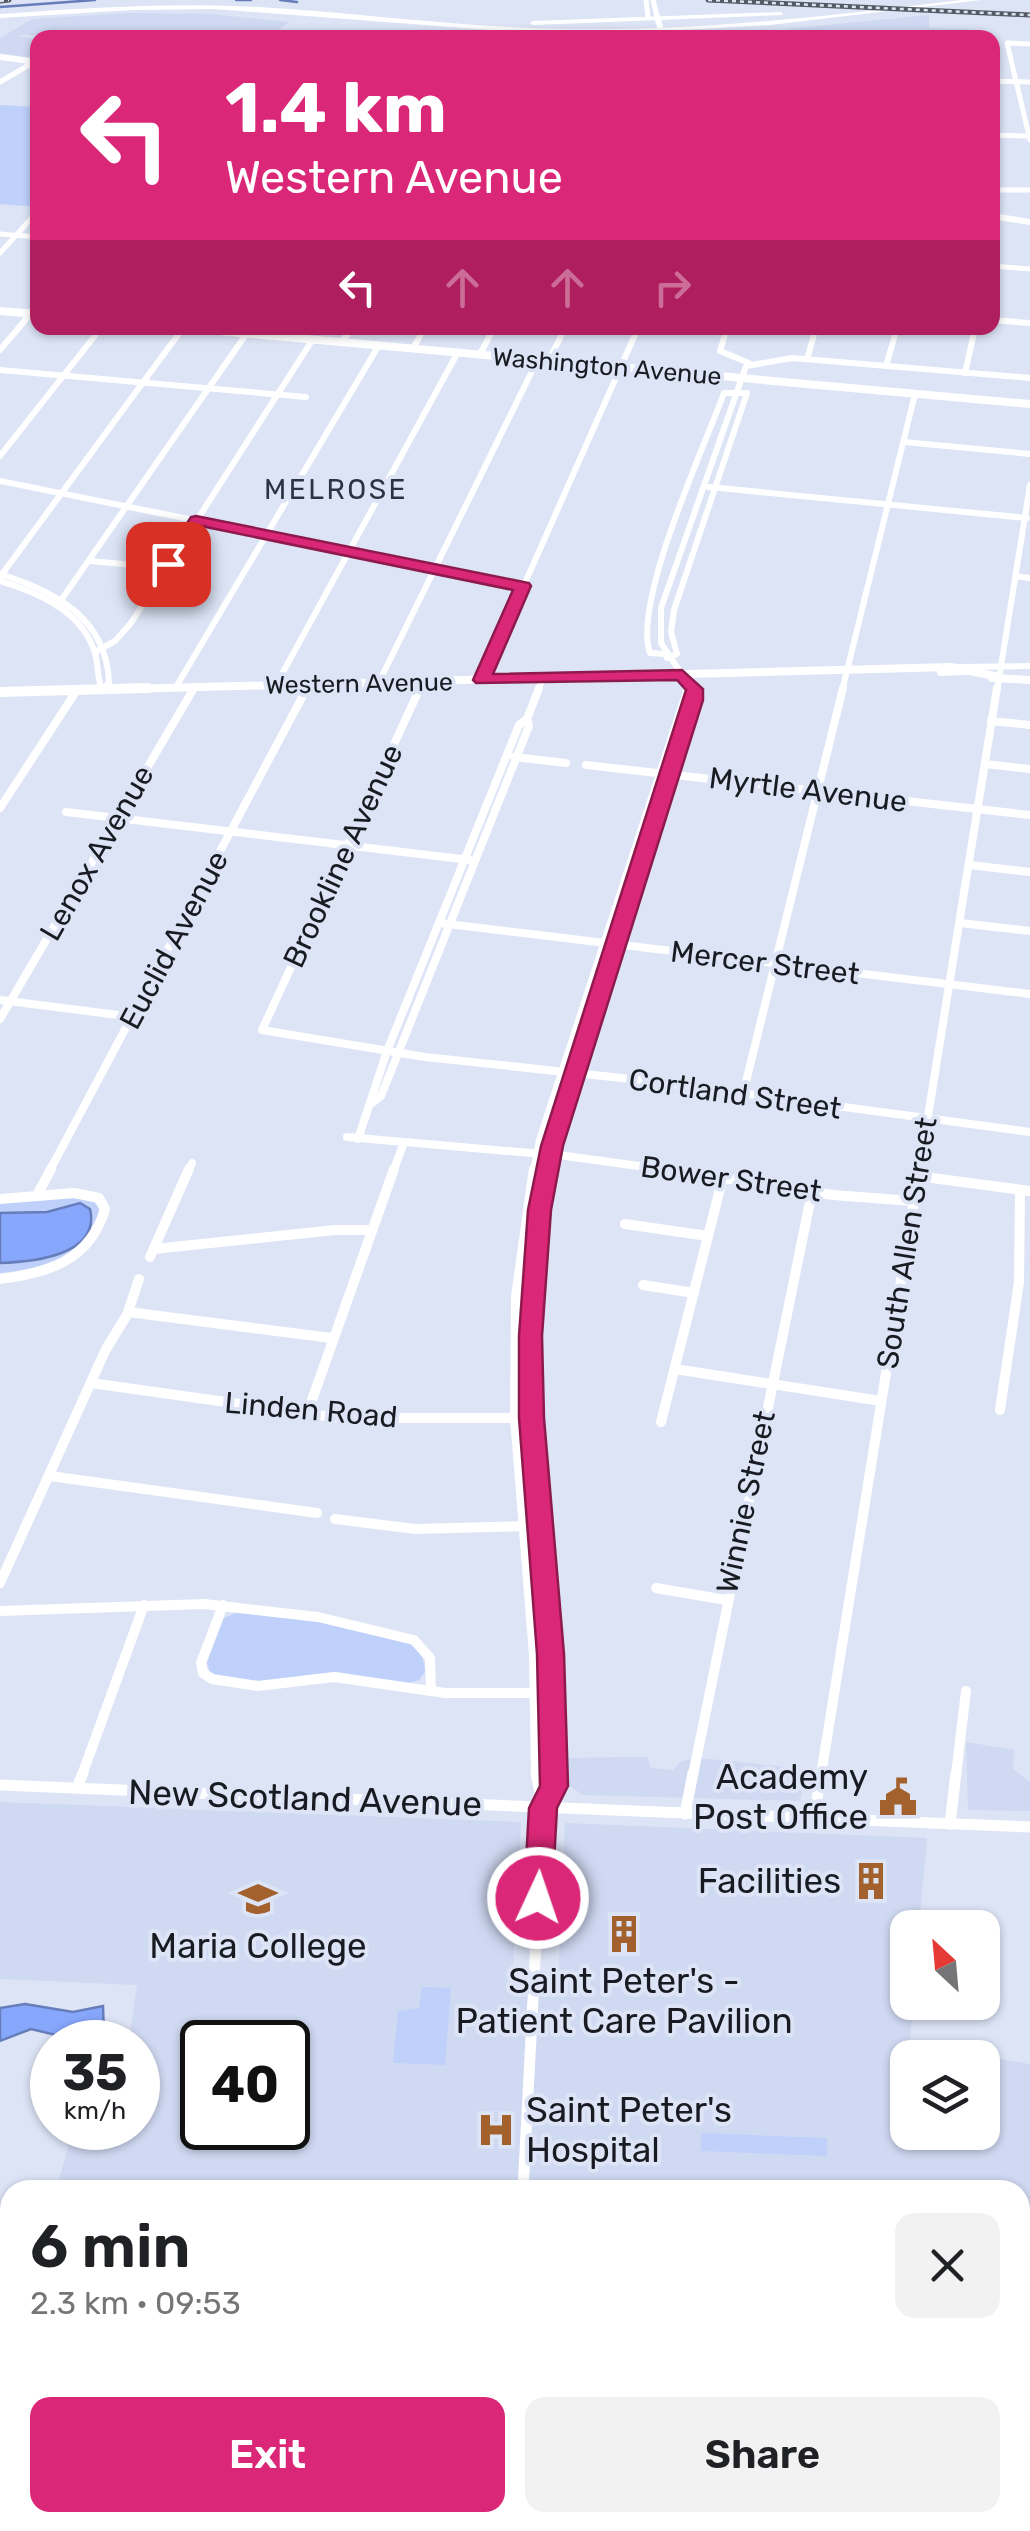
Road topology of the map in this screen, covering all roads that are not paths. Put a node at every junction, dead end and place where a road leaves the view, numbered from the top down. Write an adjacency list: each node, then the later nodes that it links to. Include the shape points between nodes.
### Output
1 (946, 0): 5 (highway)
2 (978, 0): 4 (highway)
3 (648, 2): 9 (highway, via 641,14); 10 (street); 10 (street)
4 (966, 2): 6 (highway)
5 (867, 9): 8 (highway, via 640,28); 10 (highway)
6 (857, 14): 16 (highway); 17 (highway)
7 (0, 15): 8 (highway, via 182,3); 11 (highway, via 197,6)
8 (410, 18): 9 (highway, via 520,24)
9 (624, 18): 10 (highway)
10 (654, 18): 14 (main road); 15 (main road)
11 (440, 24): 12 (highway); 13 (highway)
12 (483, 30)
13 (591, 30)
14 (655, 30)
15 (659, 30)
16 (665, 30)
17 (756, 30)
18 (1030, 44): 24 (street, via 1007,43)
19 (0, 56): 20 (main road)
20 (30, 61)
21 (30, 65): 23 (street)
22 (1000, 81): 24 (street)
23 (0, 82)
24 (1014, 82): 25 (street); 26 (street)
25 (1030, 82)
26 (1018, 99): 27 (street); 28 (street)
27 (1030, 99)
28 (1029, 133): 29 (street)
29 (1000, 135)
30 (1000, 190): 31 (street)
31 (1030, 190)
32 (1000, 217): 34 (main road)
33 (30, 220): 36 (street)
34 (1030, 222)
35 (0, 234): 36 (street)
36 (16, 235): 37 (street); 38 (street)
37 (30, 236)
38 (0, 254)
39 (1000, 267): 40 (street)
40 (1030, 270)
41 (0, 311): 42 (main road)
42 (30, 314)
43 (30, 318): 63 (street)
44 (1000, 321): 45 (street)
45 (1030, 323)
46 (95, 335): 74 (street)
47 (179, 335): 77 (street)
48 (246, 335): 78 (street)
49 (292, 335): 60 (main road, Washington Avenue)
50 (335, 335): 60 (main road, Washington Avenue)
51 (352, 335): 61 (main road, Washington Avenue)
52 (421, 335): 62 (street)
53 (490, 335): 65 (street)
54 (562, 335): 68 (street)
55 (635, 335): 71 (street)
56 (725, 335): 69 (street, via 720,351)
57 (814, 335): 67 (street)
58 (895, 335): 70 (street)
59 (973, 335): 73 (street)
60 (313, 339): 80 (street)
61 (379, 345): 62 (main road, Washington Avenue); 100 (street)
62 (413, 348): 64 (main road, Washington Avenue)
63 (0, 350)
64 (458, 352): 65 (main road, Washington Avenue); 106 (street)
65 (480, 354): 66 (main road, Washington Avenue)
66 (538, 359): 68 (main road, Washington Avenue); 109 (street)
67 (806, 359): 69 (street); 70 (street)
68 (549, 360): 71 (main road, Washington Avenue)
69 (750, 364): 75 (street)
70 (886, 366): 73 (street)
71 (620, 367): 75 (main road, Washington Avenue); 113 (street)
72 (0, 370): 74 (street)
73 (965, 373): 76 (street)
74 (63, 376): 77 (street); 89 (street)
75 (741, 378): 79 (street); 81 (main road, Washington Avenue)
76 (1030, 378)
77 (143, 383): 78 (street); 95 (street)
78 (210, 388): 80 (street); 97 (street)
79 (736, 392): 84 (street, via 724,393); 85 (street); 86 (street, via 748,396)
80 (278, 394): 82 (street); 99 (street)
81 (916, 394): 83 (main road, Washington Avenue); 87 (street)
82 (306, 397)
83 (1030, 404)
84 (708, 438): 85 (street); 92 (street)
85 (720, 439): 86 (street); 93 (street)
86 (732, 440): 94 (street)
87 (904, 442): 88 (street); 96 (street)
88 (1030, 454)
89 (0, 456)
90 (0, 482): 95 (street)
91 (1030, 485): 98 (street, South Allen Street)
92 (690, 486): 93 (street); 101 (street)
93 (703, 486): 94 (street); 102 (street)
94 (715, 488): 96 (street); 103 (street)
95 (61, 494): 97 (street); 111 (street)
96 (889, 504): 98 (street); 125 (street)
97 (128, 507): 99 (street); 107 (street)
98 (1027, 518): 104 (street, South Allen Street)
99 (196, 521): 100 (street); 108 (street)
100 (266, 535): 106 (street); 136 (street)
101 (670, 542): 102 (street); 114 (street)
102 (683, 543): 103 (street); 115 (street)
103 (695, 544): 116 (street)
104 (1020, 546): 105 (street); 110 (street, South Allen Street)
105 (1030, 547)
106 (350, 552): 109 (street); 135 (street)
107 (90, 561): 108 (street); 117 (street)
108 (166, 568): 118 (street, via 122,635)
109 (435, 569): 113 (street); 133 (street)
110 (1015, 576): 112 (street); 127 (street, South Allen Street)
111 (1, 577): 117 (street)
112 (1030, 578)
113 (523, 586): 130 (street)
114 (652, 591): 115 (street); 120 (street, via 645,644)
115 (665, 592): 116 (street); 120 (street, via 658,624)
116 (678, 593): 120 (street, via 671,632 677,654)
117 (60, 604): 118 (street, via 89,623); 119 (street)
118 (105, 648): 119 (street); 138 (street, via 110,676)
119 (96, 652): 138 (street)
120 (666, 656): 129 (street)
121 (1030, 666): 127 (street, Western Avenue)
122 (951, 667): 123 (main road, Western Avenue); 124 (main road); 127 (street, Western Avenue)
123 (898, 670): 125 (main road, Western Avenue); 126 (main road, Western Avenue)
124 (980, 670): 126 (street, Western Avenue); 127 (main road)
125 (849, 671): 129 (main road, Western Avenue); 151 (street)
126 (940, 672): 127 (main road)
127 (999, 672): 131 (main road); 141 (street, South Allen Street)
128 (543, 678): 129 (main road, Western Avenue); 130 (main road, Western Avenue); 144 (street)
129 (686, 678): 143 (street, via 695,696)
130 (482, 680): 132 (main road, Western Avenue)
131 (1030, 680)
132 (423, 681): 133 (main road, Western Avenue); 160 (street, Brookline Avenue)
133 (379, 682): 134 (main road, Western Avenue)
134 (308, 684): 135 (main road, Western Avenue); 158 (street, Euclid Avenue)
135 (276, 685): 137 (main road, Western Avenue)
136 (176, 687): 137 (main road, Western Avenue); 138 (main road, Western Avenue)
137 (195, 687): 156 (street, Lenox Avenue)
138 (102, 689): 139 (main road, Western Avenue)
139 (76, 690): 140 (main road, Western Avenue); 152 (street)
140 (0, 692)
141 (992, 721): 142 (street); 147 (street, South Allen Street)
142 (1030, 725)
143 (680, 726): 149 (street); 150 (street)
144 (512, 757): 145 (street); 161 (street)
145 (566, 762)
146 (586, 764): 149 (street, Myrtle Avenue)
147 (984, 764): 148 (street); 153 (street, South Allen Street)
148 (1030, 768)
149 (658, 773): 150 (street, Myrtle Avenue); 157 (street)
150 (670, 774): 151 (street, Myrtle Avenue); 159 (street)
151 (818, 790): 153 (street, Myrtle Avenue); 171 (street)
152 (0, 808)
153 (978, 809): 155 (street, Myrtle Avenue); 162 (street, South Allen Street)
154 (66, 812): 156 (street)
155 (1030, 815)
156 (118, 818): 158 (street); 175 (street, Lenox Avenue)
157 (640, 830): 159 (street); 164 (street)
158 (232, 832): 160 (street); 178 (street, Euclid Avenue)
159 (653, 832): 165 (street)
160 (348, 846): 161 (street); 180 (street, Brookline Avenue)
161 (470, 860): 167 (street)
162 (969, 866): 163 (street); 166 (street, South Allen Street)
163 (1030, 872)
164 (623, 882): 165 (street); 169 (street)
165 (636, 883): 170 (street)
166 (960, 923): 168 (street); 172 (street, South Allen Street)
167 (445, 924): 169 (street, Mercer Street); 181 (street)
168 (1030, 931)
169 (604, 942): 170 (street, Mercer Street); 176 (street)
170 (616, 944): 171 (street, Mercer Street); 177 (street)
171 (778, 964): 172 (street, Mercer Street); 184 (street)
172 (949, 984): 173 (street, Mercer Street); 185 (street, South Allen Street)
173 (1030, 994)
174 (0, 1000): 175 (street)
175 (11, 1001): 178 (street); 179 (street, Lenox Avenue)
176 (583, 1006): 177 (street); 182 (street)
177 (596, 1008): 183 (street)
178 (134, 1017): 197 (street, Euclid Avenue)
179 (0, 1019)
180 (262, 1030): 181 (street, Cortland Street)
181 (392, 1052): 182 (street, Cortland Street); 188 (street, via 381,1096 372,1102)
182 (561, 1073): 183 (street, Cortland Street); 190 (street)
183 (574, 1074): 184 (street, Cortland Street); 191 (street)
184 (743, 1094): 185 (street, Cortland Street)
185 (926, 1120): 186 (street, Cortland Street); 193 (street, South Allen Street)
186 (1030, 1132)
187 (346, 1137): 188 (street, Bower Street)
188 (358, 1138): 189 (street, Bower Street)
189 (402, 1145): 190 (street, Bower Street); 201 (street)
190 (536, 1155): 191 (street, Bower Street); 202 (street)
191 (549, 1156): 194 (street, Bower Street); 203 (street)
192 (192, 1163): 201 (street, via 152,1253)
193 (917, 1176): 195 (street); 199 (street, South Allen Street)
194 (722, 1181): 196 (street, Bower Street); 204 (street)
195 (1025, 1190): 219 (street)
196 (812, 1192): 199 (street, Bower Street); 217 (street, Winnie Street)
197 (38, 1196): 198 (street); 205 (street, via 92,1195 104,1214 76,1258)
198 (0, 1199)
199 (913, 1202): 218 (street, South Allen Street)
200 (624, 1224): 204 (street)
201 (370, 1230): 214 (street)
202 (524, 1230): 203 (street); 209 (street)
203 (538, 1231): 210 (street)
204 (708, 1236): 208 (street)
205 (0, 1279)
206 (139, 1279): 211 (street)
207 (642, 1285): 208 (street)
208 (694, 1293): 215 (street)
209 (516, 1296): 210 (street); 212 (street)
210 (532, 1296): 213 (street)
211 (128, 1312): 214 (street); 216 (street)
212 (515, 1336): 213 (street); 221 (street)
213 (530, 1336): 222 (street)
214 (331, 1338): 220 (street)
215 (676, 1370): 217 (street); 223 (street)
216 (91, 1383): 220 (street, Linden Road); 224 (street)
217 (770, 1384): 218 (street); 231 (street, Winnie Street)
218 (881, 1401): 243 (street, South Allen Street)
219 (1000, 1410)
220 (307, 1414): 221 (street, Linden Road)
221 (516, 1418): 222 (street, Linden Road); 228 (street)
222 (532, 1418): 227 (street)
223 (661, 1422)
224 (50, 1476): 225 (street); 229 (street)
225 (316, 1512)
226 (335, 1518): 228 (street, via 415,1529)
227 (541, 1525): 228 (street); 238 (street)
228 (525, 1526): 237 (street)
229 (0, 1583)
230 (656, 1588): 231 (street)
231 (726, 1600): 242 (street, Winnie Street)
232 (144, 1605): 233 (street); 234 (street); 240 (street)
233 (223, 1605): 235 (street, via 401,1634 429,1656); 235 (street, via 201,1664 212,1679 267,1686 334,1677)
234 (0, 1611)
235 (431, 1691): 237 (street)
236 (966, 1691): 244 (street)
237 (535, 1694): 238 (street); 241 (street, via 536,1785)
238 (552, 1694): 241 (street, via 554,1786)
239 (0, 1785): 240 (street, New Scotland Avenue)
240 (77, 1788): 241 (street, New Scotland Avenue)
241 (543, 1808): 242 (street, New Scotland Avenue); 246 (street)
242 (684, 1814): 243 (street, New Scotland Avenue)
243 (814, 1819): 244 (street, New Scotland Avenue)
244 (950, 1824): 245 (street, New Scotland Avenue)
245 (1030, 1826)
246 (524, 2180)

